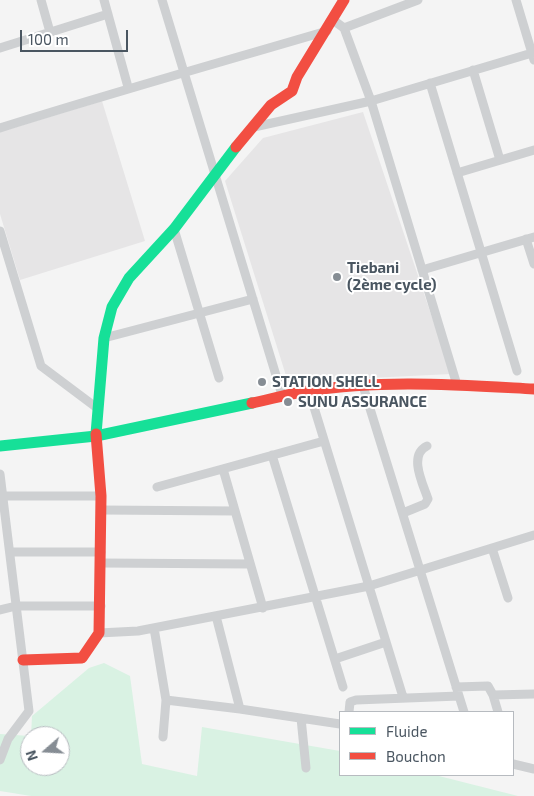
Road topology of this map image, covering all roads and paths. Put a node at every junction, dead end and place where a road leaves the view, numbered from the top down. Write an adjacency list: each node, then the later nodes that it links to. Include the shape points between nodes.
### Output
1 (41, 0): 12 (street)
2 (104, 0): 8 (street)
3 (162, 0): 16 (street)
4 (418, 0): 7 (street)
5 (516, 0): 14 (street)
6 (342, 2): 9 (street)
7 (405, 2): 10 (street)
8 (108, 14): 12 (street); 18 (street)
9 (333, 20): 10 (street); 11 (street)
10 (344, 28): 19 (street)
11 (327, 31): 16 (street); 20 (street, via 297,77 292,91 271,105)
12 (50, 32): 13 (street)
13 (0, 48)
14 (533, 56): 15 (street)
15 (473, 70): 17 (street); 23 (street)
16 (184, 73): 18 (street); 24 (street)
17 (430, 84): 19 (street); 25 (street)
18 (128, 87): 21 (street)
19 (370, 101): 20 (street); 31 (street)
20 (254, 127): 24 (street)
21 (0, 128)
22 (534, 150): 23 (street)
23 (500, 160): 25 (street)
24 (215, 173): 26 (street); 32 (street)
25 (457, 173): 29 (street)
26 (174, 229): 33 (street); 34 (street, via 130,278 112,307)
27 (0, 231): 42 (street, via 41,366)
28 (530, 238): 29 (street); 30 (street)
29 (481, 253): 31 (street); 35 (street)
30 (534, 264)
31 (422, 270): 37 (street)
32 (253, 299): 33 (street); 41 (street)
33 (200, 315): 34 (street); 36 (street)
34 (104, 338): 42 (street)
35 (517, 371)
36 (219, 378)
37 (457, 385): 38 (street); 39 (street)
38 (363, 386): 40 (street); 55 (street)
39 (534, 389)
40 (308, 391): 41 (street); 44 (street)
41 (282, 395): 43 (street)
42 (97, 408): 43 (street)
43 (96, 436): 45 (street); 52 (street)
44 (324, 441): 47 (street); 62 (street)
45 (0, 446)
46 (427, 446): 55 (street, via 421,450 417,460 428,499 425,504)
47 (272, 456): 48 (street); 63 (street)
48 (223, 469): 50 (street); 54 (street)
49 (0, 474): 51 (street)
50 (157, 487)
51 (1, 496): 52 (street); 58 (street)
52 (101, 496): 53 (street)
53 (101, 510): 54 (street); 59 (street)
54 (235, 511): 60 (street)
55 (402, 513): 61 (street)
56 (534, 535): 57 (street)
57 (492, 548): 61 (street); 64 (street)
58 (10, 552): 59 (street); 65 (street)
59 (101, 558): 60 (street); 66 (street)
60 (250, 564): 67 (street)
61 (420, 570): 62 (street); 76 (street)
62 (369, 586): 63 (street); 72 (street)
63 (316, 598): 67 (street); 73 (street)
64 (508, 598)
65 (16, 606): 66 (street); 68 (street); 74 (street)
66 (101, 606): 71 (street)
67 (263, 608): 69 (street)
68 (0, 610)
69 (216, 616): 70 (street); 81 (street)
70 (154, 628): 71 (street); 80 (street)
71 (100, 633): 74 (street, via 82,658)
72 (386, 642): 73 (street); 79 (street)
73 (335, 658): 75 (street)
74 (23, 660): 88 (street, via 29,711 8,739)
75 (343, 687)
76 (458, 691): 78 (street, via 488,686); 79 (street); 83 (street)
77 (534, 694): 78 (street)
78 (493, 695): 84 (street)
79 (403, 697): 82 (street, via 356,700 350,702)
80 (166, 700): 81 (street); 87 (street)
81 (240, 709): 85 (street)
82 (349, 711)
83 (464, 711)
84 (498, 711)
85 (301, 718): 86 (street); 90 (street)
86 (339, 724)
87 (163, 737)
88 (0, 760)
89 (514, 763): 91 (street)
90 (306, 768)
91 (534, 769)

